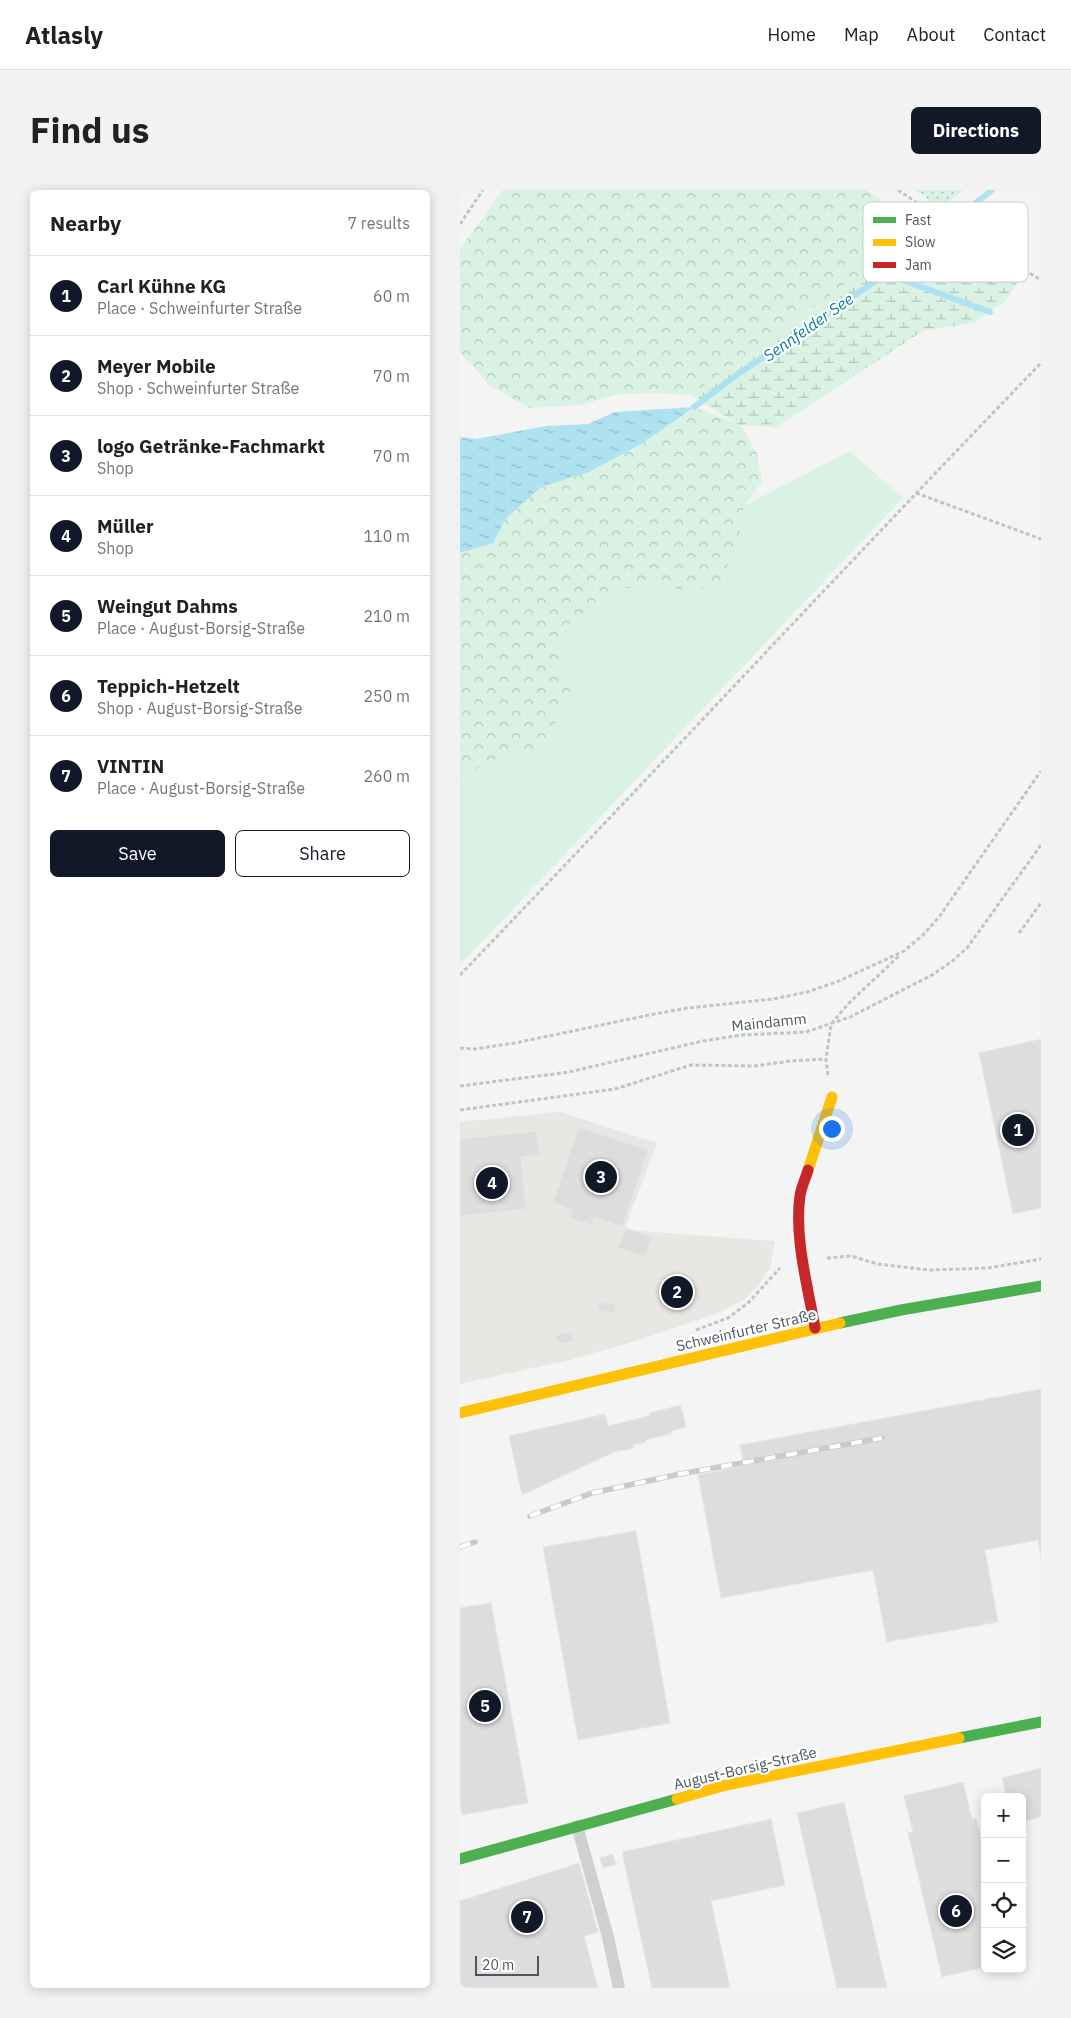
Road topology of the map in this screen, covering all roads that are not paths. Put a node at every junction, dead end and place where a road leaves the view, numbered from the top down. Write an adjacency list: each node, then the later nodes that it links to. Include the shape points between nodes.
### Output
1 (832, 1097): 3 (street, via 800,1195 798,1216)
2 (1041, 1286): 3 (street, Schweinfurter Straße)
3 (815, 1328): 4 (street, Schweinfurter Straße)
4 (460, 1413)
5 (1041, 1722): 6 (street, August-Borsig-Straße, via 726,1784)
6 (577, 1826): 7 (street, August-Borsig-Straße); 8 (lane)
7 (460, 1859)
8 (619, 1988)

